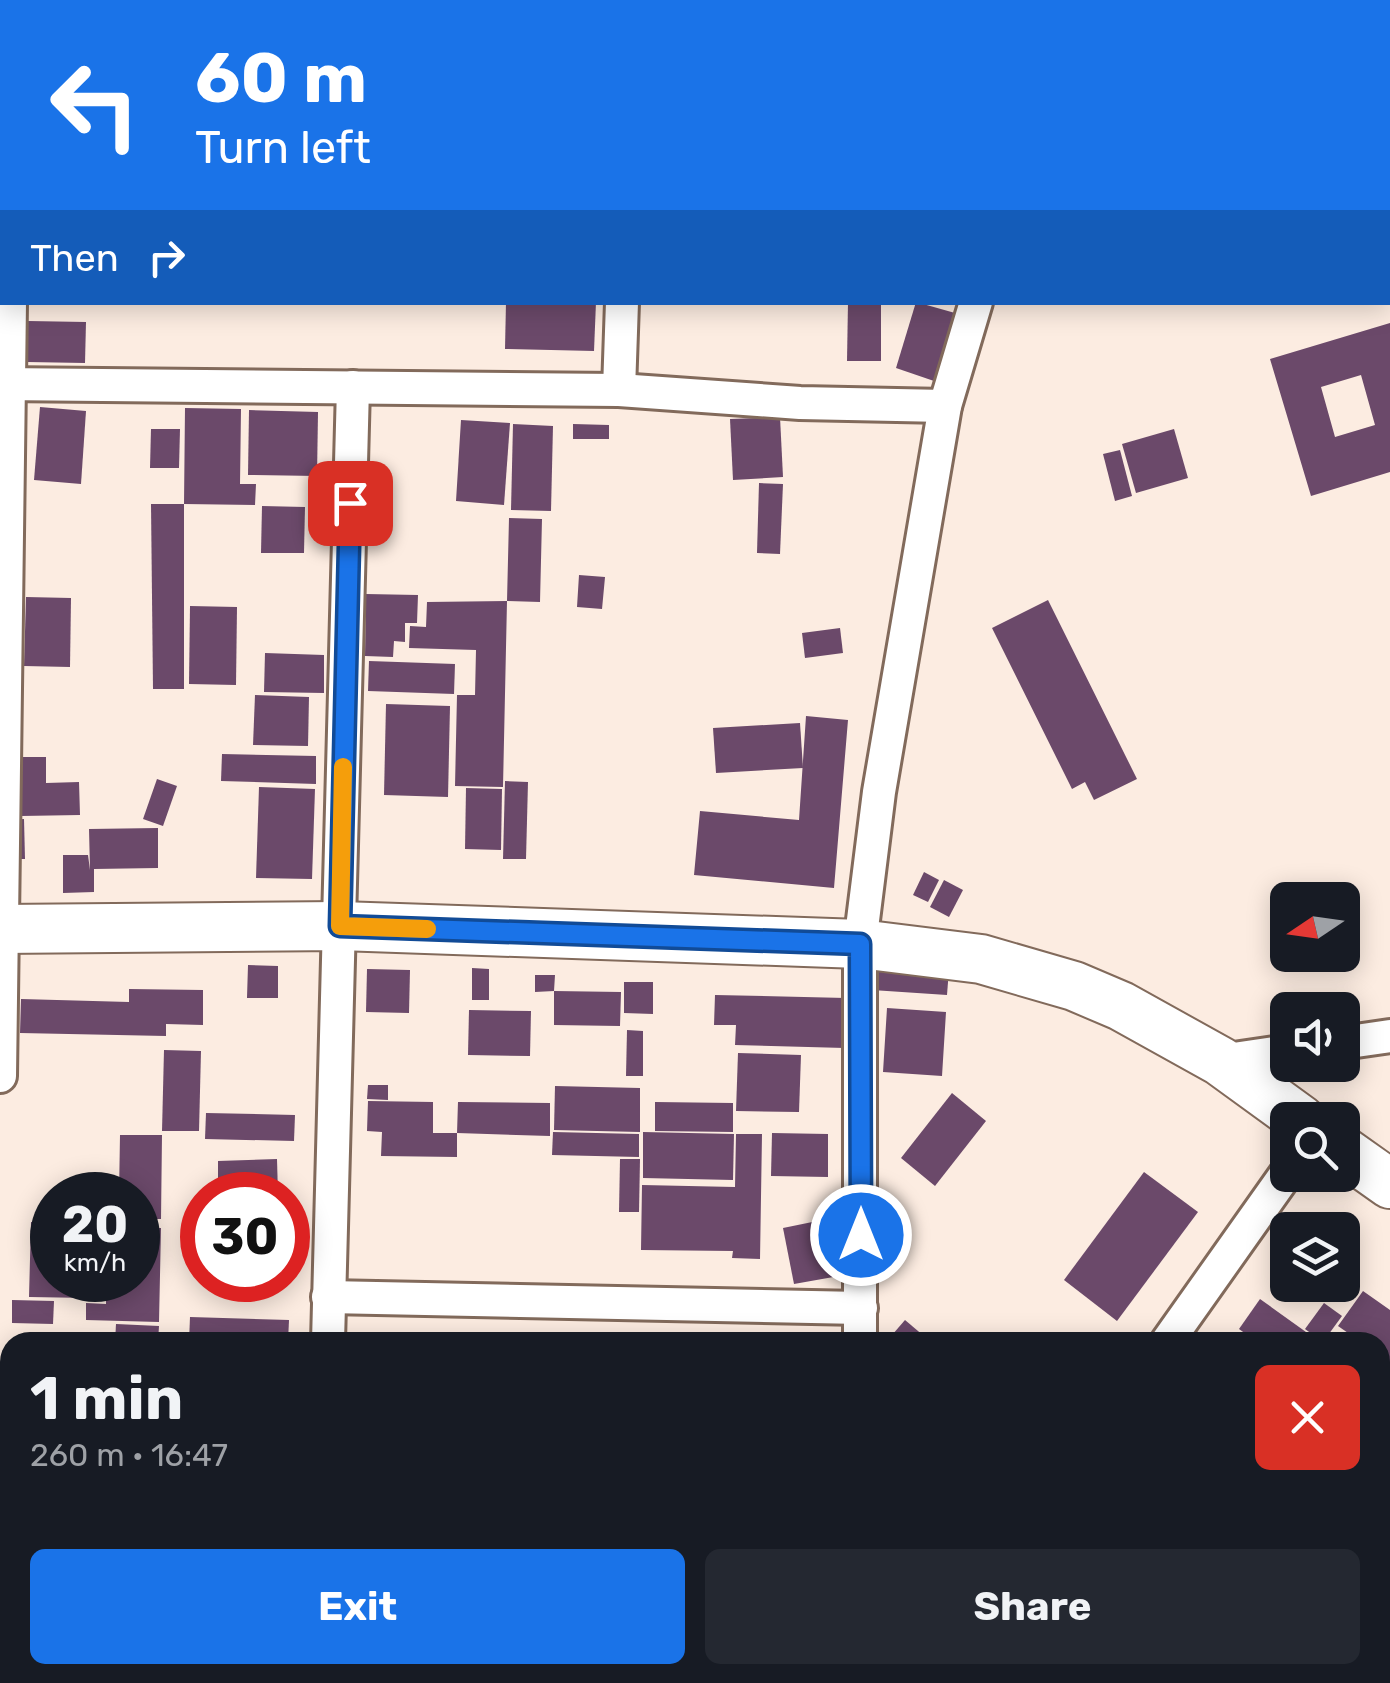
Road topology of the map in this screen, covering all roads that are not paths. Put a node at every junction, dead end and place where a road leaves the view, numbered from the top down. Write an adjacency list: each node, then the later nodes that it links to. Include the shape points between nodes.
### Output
1 (10, 305): 4 (street)
2 (622, 305): 6 (street)
3 (975, 305): 7 (street)
4 (4, 384): 5 (street); 9 (street)
5 (353, 387): 6 (street); 8 (street)
6 (619, 390): 7 (street)
7 (945, 406): 10 (street)
8 (340, 926): 9 (street); 10 (street); 20 (street)
9 (0, 929): 15 (street)
10 (860, 944): 14 (street, via 1022,969 1121,1006); 21 (street)
11 (1390, 1036): 12 (street)
12 (1360, 1041)
13 (1270, 1054): 14 (street)
14 (1220, 1061): 16 (street)
15 (0, 1076)
16 (1276, 1102)
17 (1360, 1163): 18 (street)
18 (1390, 1184)
19 (1274, 1192): 24 (street)
20 (328, 1297): 21 (street); 22 (street)
21 (861, 1308): 23 (street)
22 (328, 1332)
23 (860, 1332)
24 (1174, 1332)

